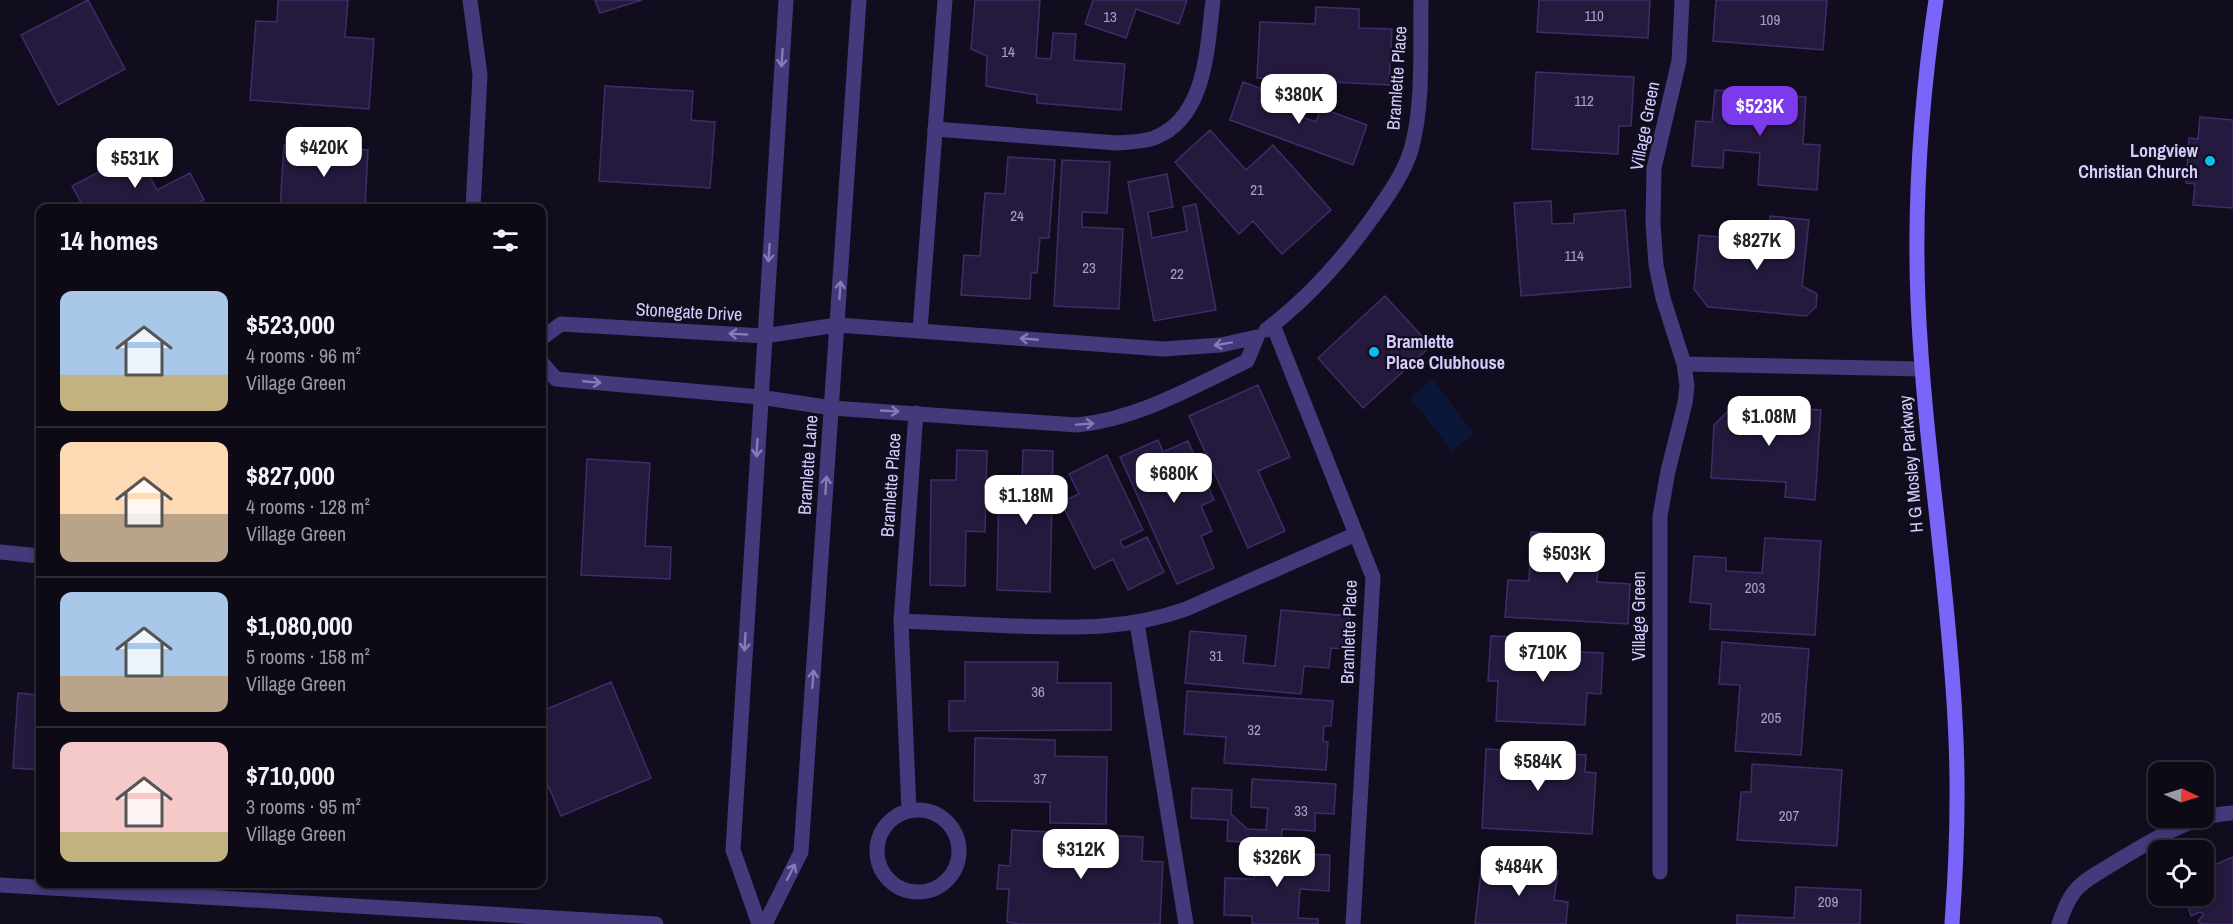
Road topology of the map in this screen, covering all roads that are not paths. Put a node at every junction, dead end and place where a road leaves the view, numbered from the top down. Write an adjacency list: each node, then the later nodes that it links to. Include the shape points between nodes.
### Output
1 (470, 0): 10 (street, via 480,75)
2 (786, 0): 15 (street, one-way to 15)
3 (859, 0): 11 (street, Bramlette Lane, one-way to 3)
4 (945, 0): 9 (street)
5 (1213, 0): 9 (street, via 1198,88 1182,117 1156,137 1117,143)
6 (1421, 0): 12 (street, Bramlette Place, via 1417,118 1411,151 1398,180 1324,280)
7 (1682, 0): 17 (street, Village Green, via 1678,61 1654,168 1653,222 1663,298)
8 (1936, 0): 19 (main road, H G Mosley Parkway, via 1917,193)
9 (935, 129): 13 (street)
10 (473, 204)
11 (837, 325): 13 (street, Bramlette Place); 15 (street, Stonegate Drive); 21 (street, Bramlette Lane)
12 (1273, 325): 16 (street, Bramlette Place); 23 (street, Bramlette Place)
13 (920, 330): 16 (street, Bramlette Place, one-way to 13, via 1221,345 1163,349)
14 (546, 335): 15 (street, Stonegate Drive, one-way to 14, via 561,324)
15 (764, 336): 20 (street)
16 (1257, 336): 22 (street, Bramlette Place, one-way to 16, via 1077,424 1125,417 1247,361)
17 (1684, 364): 19 (street); 30 (street, Village Green, via 1685,403 1662,495 1659,528)
18 (546, 368): 20 (street, one-way to 20, via 556,379)
19 (1922, 369): 39 (main road, H G Mosley Parkway, via 1955,719 1957,805)
20 (760, 397): 21 (street); 35 (street, one-way to 35, via 733,850)
21 (832, 408): 22 (street, Bramlette Place, one-way to 22); 36 (street, Bramlette Lane, one-way to 21, via 801,852)
22 (916, 413): 26 (street, Bramlette Place)
23 (1356, 534): 27 (street, via 1186,609); 38 (street, Bramlette Place, via 1373,577)
24 (0, 552): 25 (street)
25 (36, 556)
26 (901, 621): 27 (street, via 1080,629); 28 (street, Bramlette Place)
27 (1137, 623): 37 (street)
28 (909, 811): 28 (street, via 886,826 880,838 880,866 898,887 925,892 948,880 959,857 959,844 946,821 922,810)
29 (2233, 813): 40 (street, via 2186,824 2080,884)
30 (1660, 872)
31 (0, 885): 32 (street)
32 (36, 887)
33 (50, 888): 34 (street)
34 (656, 924)
35 (759, 924)
36 (765, 924)
37 (1186, 924)
38 (1353, 924)
39 (1952, 924)
40 (2059, 924)

